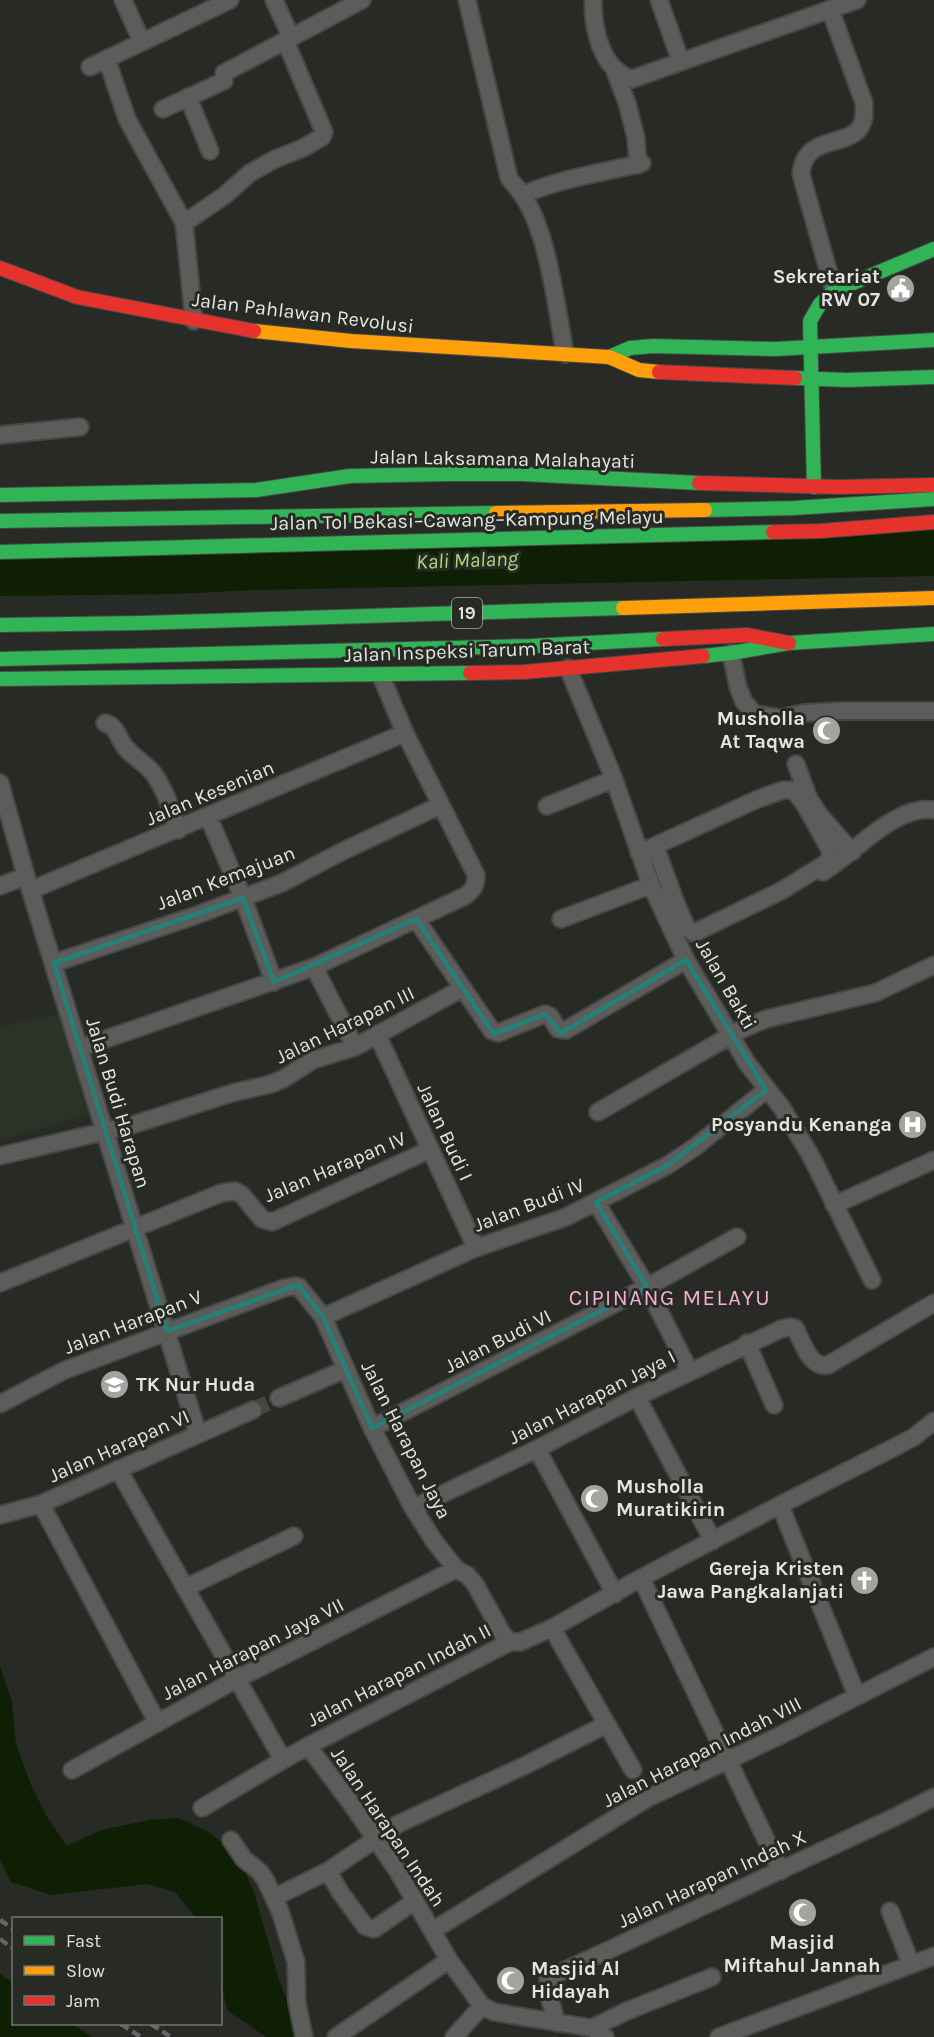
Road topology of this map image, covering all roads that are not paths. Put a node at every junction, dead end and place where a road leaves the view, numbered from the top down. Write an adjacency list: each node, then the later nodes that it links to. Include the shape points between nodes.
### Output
1 (123, 0): 11 (street)
2 (230, 0): 11 (street)
3 (274, 0): 10 (street)
4 (362, 0): 10 (street)
5 (467, 0): 19 (street, via 509,178)
6 (593, 0): 15 (street, via 596,32)
7 (659, 0): 13 (street)
8 (857, 0): 9 (street)
9 (830, 9): 13 (street); 23 (street, via 864,103 860,129 815,148 802,166)
10 (288, 38): 16 (street, via 224,73 225,81); 20 (street, via 324,132 322,137 250,173)
11 (142, 42): 12 (street)
12 (107, 60): 14 (street); 20 (street, via 127,119)
13 (681, 62): 15 (street, via 633,78)
14 (90, 67)
15 (614, 69): 19 (street, via 627,103 640,164)
16 (188, 98): 17 (street); 18 (street)
17 (163, 109)
18 (210, 151)
19 (523, 195): 27 (street, via 538,227)
20 (184, 223): 24 (street)
21 (934, 249): 23 (main road)
22 (0, 268): 24 (main road, Jalan Pahlawan Revolusi, via 77,297)
23 (834, 291): 26 (main road, via 813,312)
24 (194, 321): 27 (main road, Jalan Pahlawan Revolusi, via 351,341)
25 (934, 340): 26 (main road, Jalan Pahlawan Revolusi)
26 (811, 348): 28 (main road, Jalan Pahlawan Revolusi, via 653,346 630,348); 30 (main road)
27 (566, 354): 28 (main road, Jalan Pahlawan Revolusi)
28 (609, 357): 30 (main road, Jalan Pahlawan Revolusi, via 639,370)
29 (934, 377): 30 (main road, Jalan Pahlawan Revolusi)
30 (813, 379): 34 (main road)
31 (80, 427): 32 (street)
32 (0, 435)
33 (934, 485): 34 (main road, Jalan Laksamana Malahayati)
34 (814, 487): 35 (main road, Jalan Laksamana Malahayati, via 461,473 350,476 256,490)
35 (0, 495)
36 (934, 499): 37 (main road, via 794,508)
37 (0, 521)
38 (934, 522): 39 (main road, Jalan Tol Bekasi–Cawang–Kampung Melayu, via 820,531)
39 (0, 552)
40 (934, 598): 41 (main road, 19)
41 (0, 625)
42 (934, 634): 43 (main road, Jalan Inspeksi Tarum Barat)
43 (789, 643): 44 (main road, Jalan Inspeksi Tarum Barat); 45 (main road, via 730,635 538,646)
44 (731, 653): 46 (main road, Jalan Inspeksi Tarum Barat); 49 (street, via 738,687 755,714 780,718 838,711)
45 (0, 659)
46 (568, 668): 47 (main road, Jalan Inspeksi Tarum Barat); 53 (street, Jalan Bakti)
47 (381, 676): 48 (main road, Jalan Inspeksi Tarum Barat); 51 (street)
48 (0, 679)
49 (934, 711)
50 (105, 723): 59 (street, via 115,728 128,750 153,773)
51 (405, 733): 55 (street); 58 (street, Jalan Kesenian)
52 (796, 764): 61 (street, via 809,799)
53 (614, 779): 56 (street); 62 (street, Jalan Bakti)
54 (0, 783): 63 (street, Jalan Budi Harapan)
55 (441, 805): 66 (street, Jalan Kemajuan, via 282,883); 67 (street, via 476,875 476,885 465,896)
56 (547, 806)
57 (934, 810): 61 (street, via 924,808 903,815)
58 (208, 816): 59 (street, Jalan Kesenian); 66 (street)
59 (178, 830): 63 (street, Jalan Kesenian)
60 (655, 846): 60 (street, via 758,799 790,790 805,806 831,852 828,862 781,891 694,933 687,928 677,906); 62 (street)
61 (852, 852): 69 (street)
62 (639, 853): 64 (street, Jalan Bakti)
63 (29, 883): 65 (street, Jalan Kesenian); 70 (street, Jalan Budi Harapan)
64 (651, 885): 68 (street); 69 (street, Jalan Bakti)
65 (0, 886)
66 (243, 898): 70 (street, Jalan Kemajuan); 73 (street)
67 (416, 919): 72 (street); 74 (street)
68 (561, 919)
69 (684, 956): 74 (street, via 562,1031 545,1014 505,1031 492,1031); 76 (street, Jalan Bakti)
70 (54, 963): 78 (street, Jalan Budi Harapan)
71 (934, 965): 76 (street, via 875,993 766,1019)
72 (314, 967): 73 (street); 77 (street)
73 (274, 982): 78 (street)
74 (463, 988): 75 (street, Jalan Harapan III)
75 (377, 1034): 77 (street, Jalan Harapan III); 82 (street, Jalan Budi I)
76 (731, 1035): 79 (street, Jalan Bakti); 80 (street)
77 (355, 1047): 81 (street, Jalan Harapan III, via 313,1060 271,1084)
78 (80, 1048): 81 (street, Jalan Budi Harapan)
79 (766, 1090): 85 (street, Jalan Budi IV, via 668,1165); 86 (street, Jalan Bakti, via 782,1108 812,1158)
80 (598, 1112)
81 (106, 1131): 83 (street, Jalan Harapan III); 87 (street, Jalan Budi Harapan)
82 (429, 1150): 87 (street, Jalan Harapan IV, via 272,1222 262,1220 235,1191 221,1193); 89 (street, Jalan Budi I)
83 (0, 1156)
84 (934, 1160): 86 (street)
85 (596, 1202): 89 (street, Jalan Budi IV, via 566,1217); 92 (street)
86 (834, 1205): 90 (street, Jalan Bakti)
87 (135, 1229): 91 (street, Jalan Harapan IV); 96 (street, Jalan Budi Harapan)
88 (737, 1238): 92 (street, Jalan Budi VI)
89 (476, 1248): 95 (street, Jalan Budi IV)
90 (872, 1280)
91 (0, 1283)
92 (647, 1287): 99 (street); 106 (street, Jalan Budi VI)
93 (284, 1288): 95 (street, Jalan Harapan Jaya, via 299,1287); 96 (street, Jalan Harapan V)
94 (934, 1303): 97 (street, Jalan Harapan Jaya I, via 828,1365 815,1363 795,1328 781,1329)
95 (323, 1317): 98 (street, Jalan Harapan Jaya)
96 (166, 1331): 102 (street, Jalan Harapan V, via 63,1371); 107 (street, Jalan Budi Harapan)
97 (747, 1344): 99 (street, Jalan Harapan Jaya I); 103 (street)
98 (346, 1369): 101 (street); 106 (street, Jalan Harapan Jaya)
99 (690, 1372): 100 (street, Jalan Harapan Jaya I)
100 (637, 1397): 108 (street, Jalan Harapan Jaya I); 115 (street)
101 (279, 1398)
102 (0, 1404)
103 (774, 1405)
104 (253, 1410): 107 (street, Jalan Harapan VI)
105 (934, 1421): 111 (street, via 914,1437)
106 (372, 1428): 112 (street, Jalan Harapan Jaya)
107 (198, 1434): 109 (street, Jalan Harapan VI)
108 (537, 1449): 112 (street, Jalan Harapan Jaya I); 119 (street)
109 (118, 1469): 110 (street, Jalan Harapan VI); 118 (street)
110 (41, 1503): 113 (street, Jalan Harapan VI); 125 (street)
111 (780, 1505): 115 (street); 124 (street)
112 (413, 1508): 116 (street, Jalan Harapan Jaya)
113 (0, 1515)
114 (294, 1536): 118 (street)
115 (713, 1541): 117 (street)
116 (456, 1569): 121 (street, Jalan Harapan Jaya, via 475,1584); 123 (street, Jalan Harapan Jaya VII)
117 (641, 1578): 119 (street); 129 (street)
118 (185, 1588): 123 (street)
119 (615, 1594): 120 (street)
120 (552, 1628): 121 (street, via 520,1642); 126 (street)
121 (510, 1642): 127 (street, Jalan Harapan Indah II)
122 (934, 1657): 124 (street, Jalan Harapan Indah VIII)
123 (237, 1678): 125 (street, Jalan Harapan Jaya VII); 128 (street)
124 (857, 1696): 129 (street, Jalan Harapan Indah VIII)
125 (157, 1722): 130 (street, Jalan Harapan Jaya VII)
126 (607, 1724): 131 (street); 135 (street, via 398,1824)
127 (308, 1746): 128 (street, Jalan Harapan Indah); 135 (street, Jalan Harapan Indah)
128 (283, 1760): 133 (street, Jalan Harapan Indah)
129 (728, 1760): 137 (street); 141 (street, Jalan Harapan Indah VIII, via 648,1798)
130 (72, 1770)
131 (633, 1770)
132 (934, 1797): 137 (street, Jalan Harapan Indah X)
133 (202, 1808)
134 (231, 1840): 138 (street, via 244,1859 260,1872)
135 (375, 1840): 136 (street); 139 (street, Jalan Harapan Indah)
136 (328, 1871): 138 (street); 139 (street, via 369,1929)
137 (781, 1871): 147 (street, Jalan Harapan Indah X, via 548,1980 547,1990)
138 (275, 1897): 149 (street, via 296,1962 297,2002)
139 (415, 1901): 141 (street, Jalan Harapan Indah)
140 (890, 1911): 144 (street)
141 (432, 1930): 143 (street, Jalan Harapan Indah)
142 (934, 1956): 144 (street)
143 (449, 1960): 146 (street, Jalan Harapan Indah); 150 (street)
144 (911, 1964): 152 (street)
145 (712, 1977): 148 (street, via 627,2011)
146 (482, 2006): 147 (street, via 494,2012); 151 (street)
147 (557, 2023): 148 (street)
148 (598, 2033)
149 (304, 2037)
150 (336, 2037)
151 (454, 2037)
152 (719, 2037)

